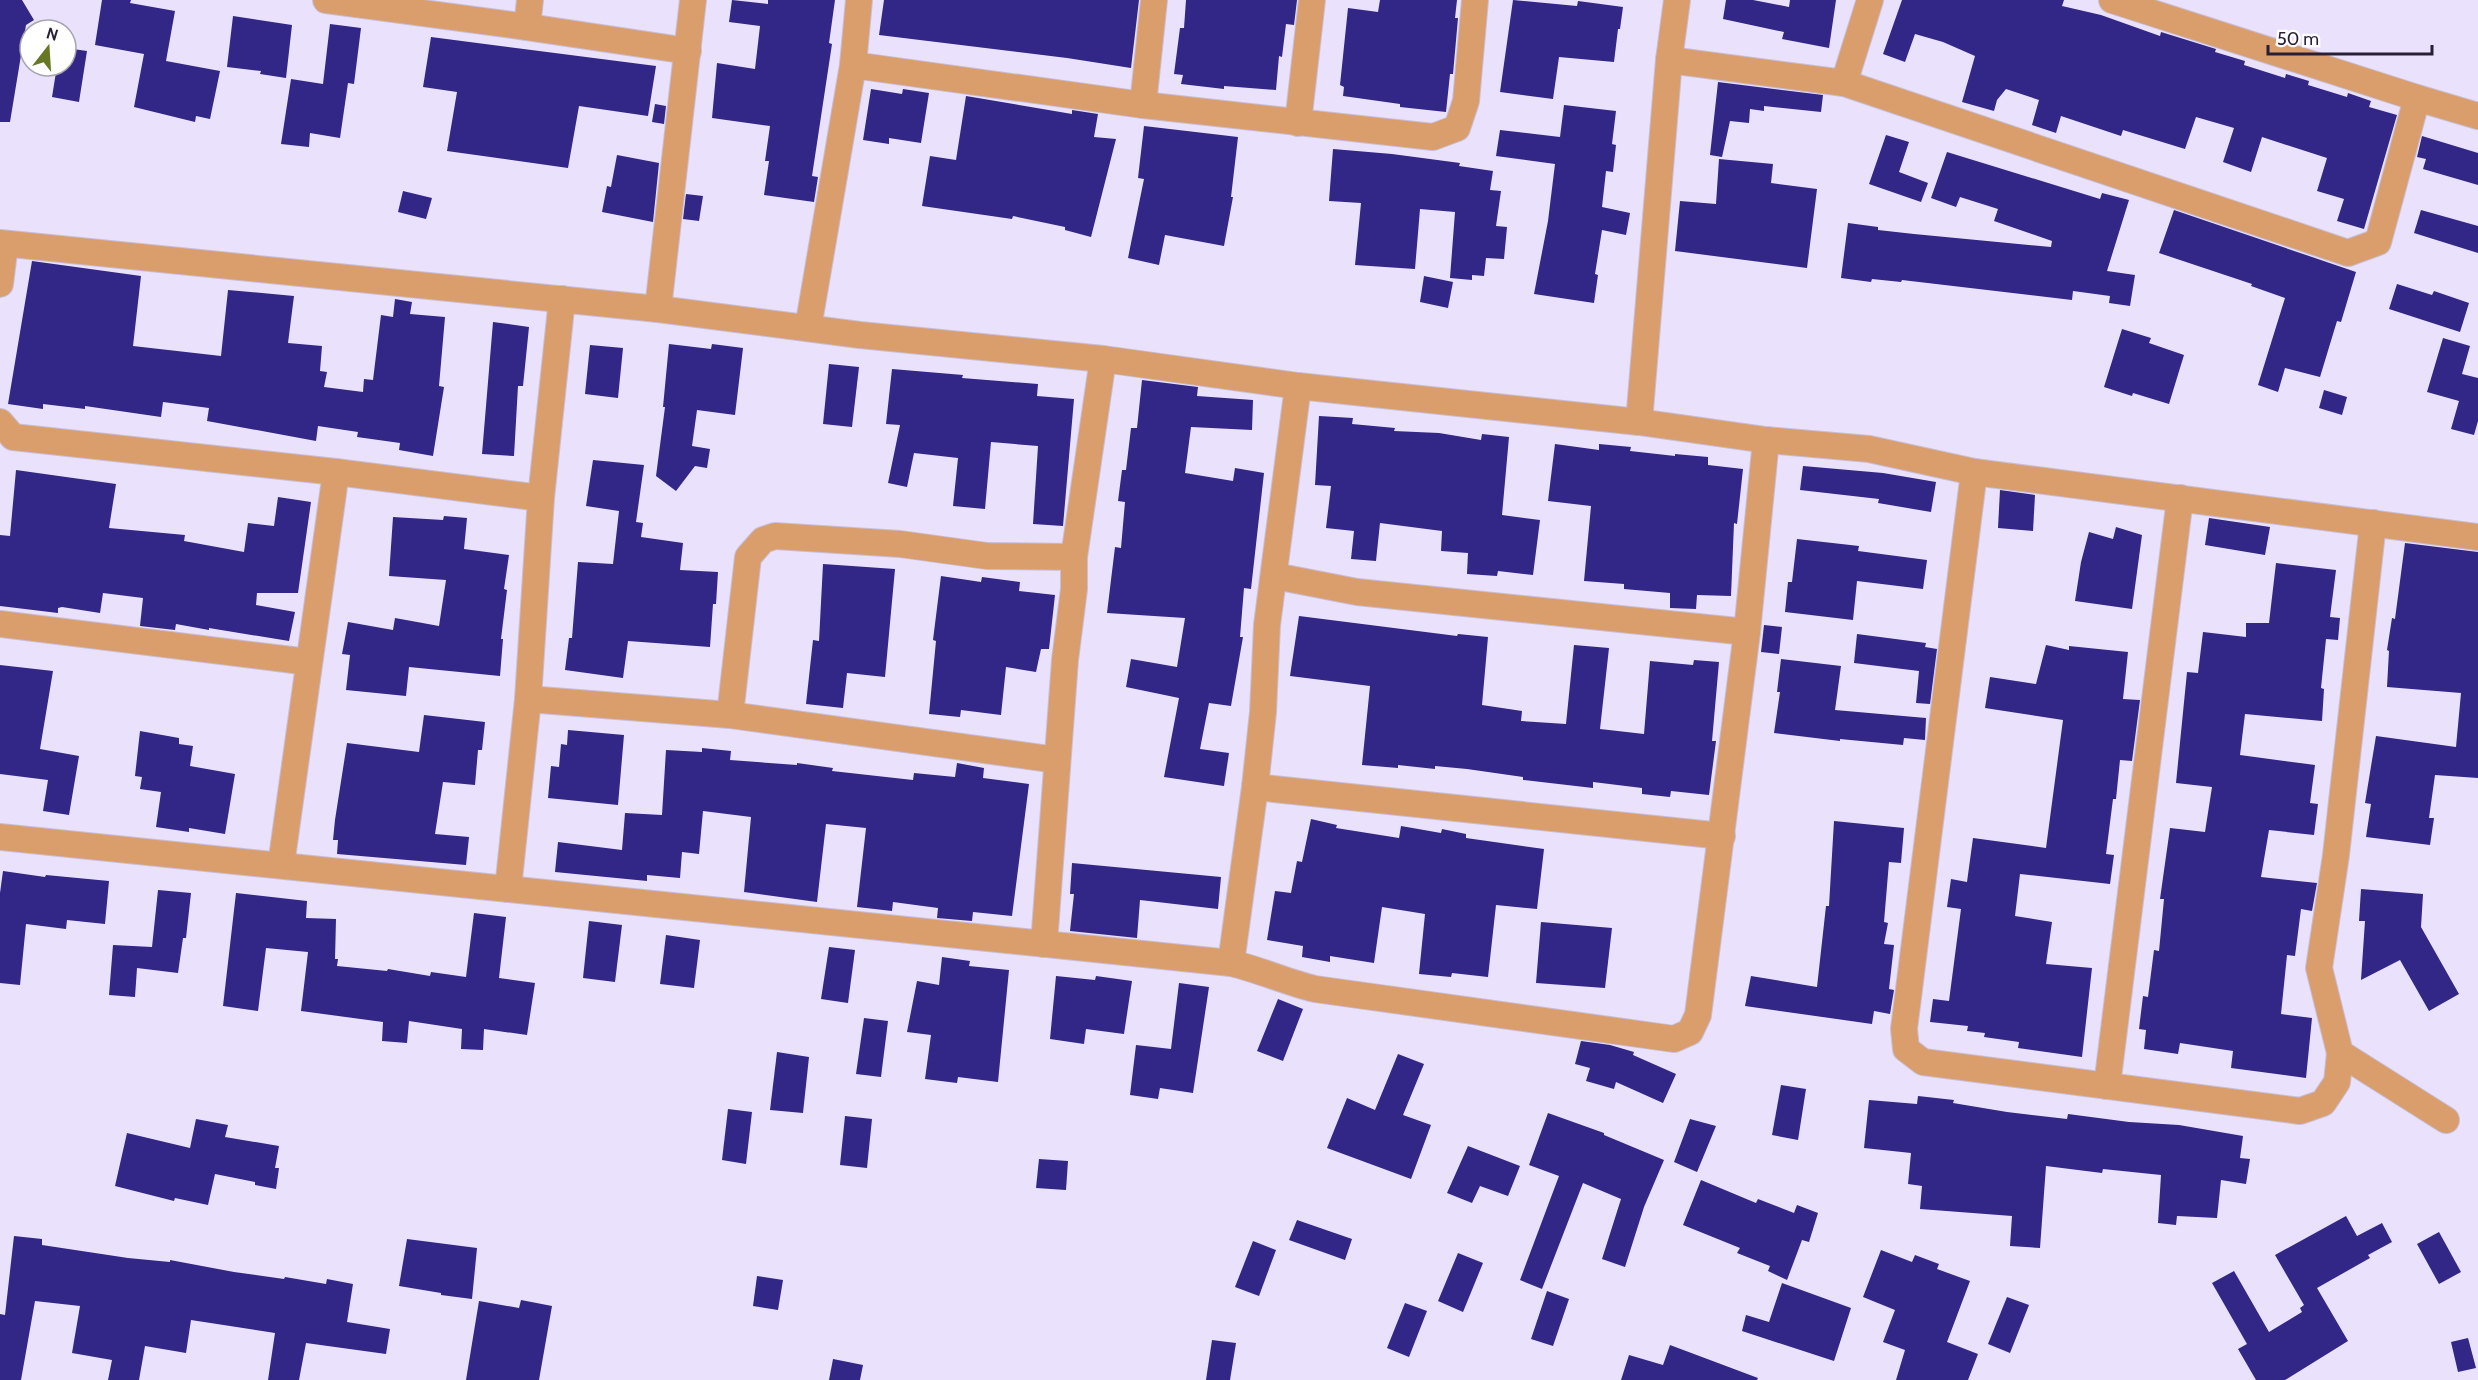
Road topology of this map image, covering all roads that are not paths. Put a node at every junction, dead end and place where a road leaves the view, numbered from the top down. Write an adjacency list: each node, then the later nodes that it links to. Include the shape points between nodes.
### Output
1 (326, 0): 11 (street)
2 (530, 0): 12 (street)
3 (693, 0): 13 (street)
4 (860, 0): 15 (street)
5 (1154, 0): 18 (street)
6 (1312, 0): 20 (street)
7 (1475, 0): 20 (street, via 1466,101 1457,128 1433,137)
8 (1677, 0): 14 (street)
9 (1870, 0): 16 (street)
10 (2112, 0): 17 (street)
11 (387, 4): 12 (street)
12 (527, 27): 13 (street)
13 (688, 51): 24 (street)
14 (1669, 60): 16 (street); 29 (street)
15 (853, 65): 18 (street); 25 (street)
16 (1844, 83): 17 (street, via 2348,253 2378,242)
17 (2417, 98): 19 (street)
18 (1143, 105): 20 (street)
19 (2478, 116)
20 (1298, 123)
21 (3, 244): 22 (street); 23 (street)
22 (0, 284)
23 (562, 299): 24 (street); 33 (street)
24 (658, 309): 25 (street)
25 (808, 328): 26 (street)
26 (1103, 359): 27 (street); 37 (street)
27 (1298, 386): 29 (street); 38 (street)
28 (0, 422): 31 (street, via 14,437)
29 (1639, 422): 30 (street)
30 (1766, 440): 32 (street, via 1869,449); 40 (street)
31 (336, 472): 33 (street); 41 (street)
32 (1974, 472): 34 (street); 53 (street, via 1904,1029 1906,1049 1923,1062)
33 (541, 498): 42 (street)
34 (2180, 498): 35 (street); 53 (street)
35 (2373, 522): 36 (street); 52 (street, via 2336,855 2319,968)
36 (2478, 537)
37 (1074, 557): 43 (street, via 987,556 900,544 775,536 763,540 748,557); 44 (street)
38 (1275, 576): 40 (street, via 1357,592); 45 (street, via 1267,625)
39 (0, 624): 41 (street)
40 (1748, 632): 46 (street)
41 (309, 662): 48 (street)
42 (528, 699): 43 (street); 49 (street)
43 (730, 716): 44 (street)
44 (1057, 760): 50 (street)
45 (1255, 788): 46 (street); 51 (street)
46 (1722, 836): 51 (street, via 1698,1015 1690,1032 1674,1039 1315,989)
47 (0, 837): 48 (street)
48 (281, 865): 49 (street)
49 (508, 889): 50 (street)
50 (1044, 944): 51 (street)
51 (1231, 963)
52 (2340, 1053): 53 (street, via 2337,1082 2323,1103 2300,1111); 54 (street)
53 (2107, 1086)
54 (2446, 1120)

